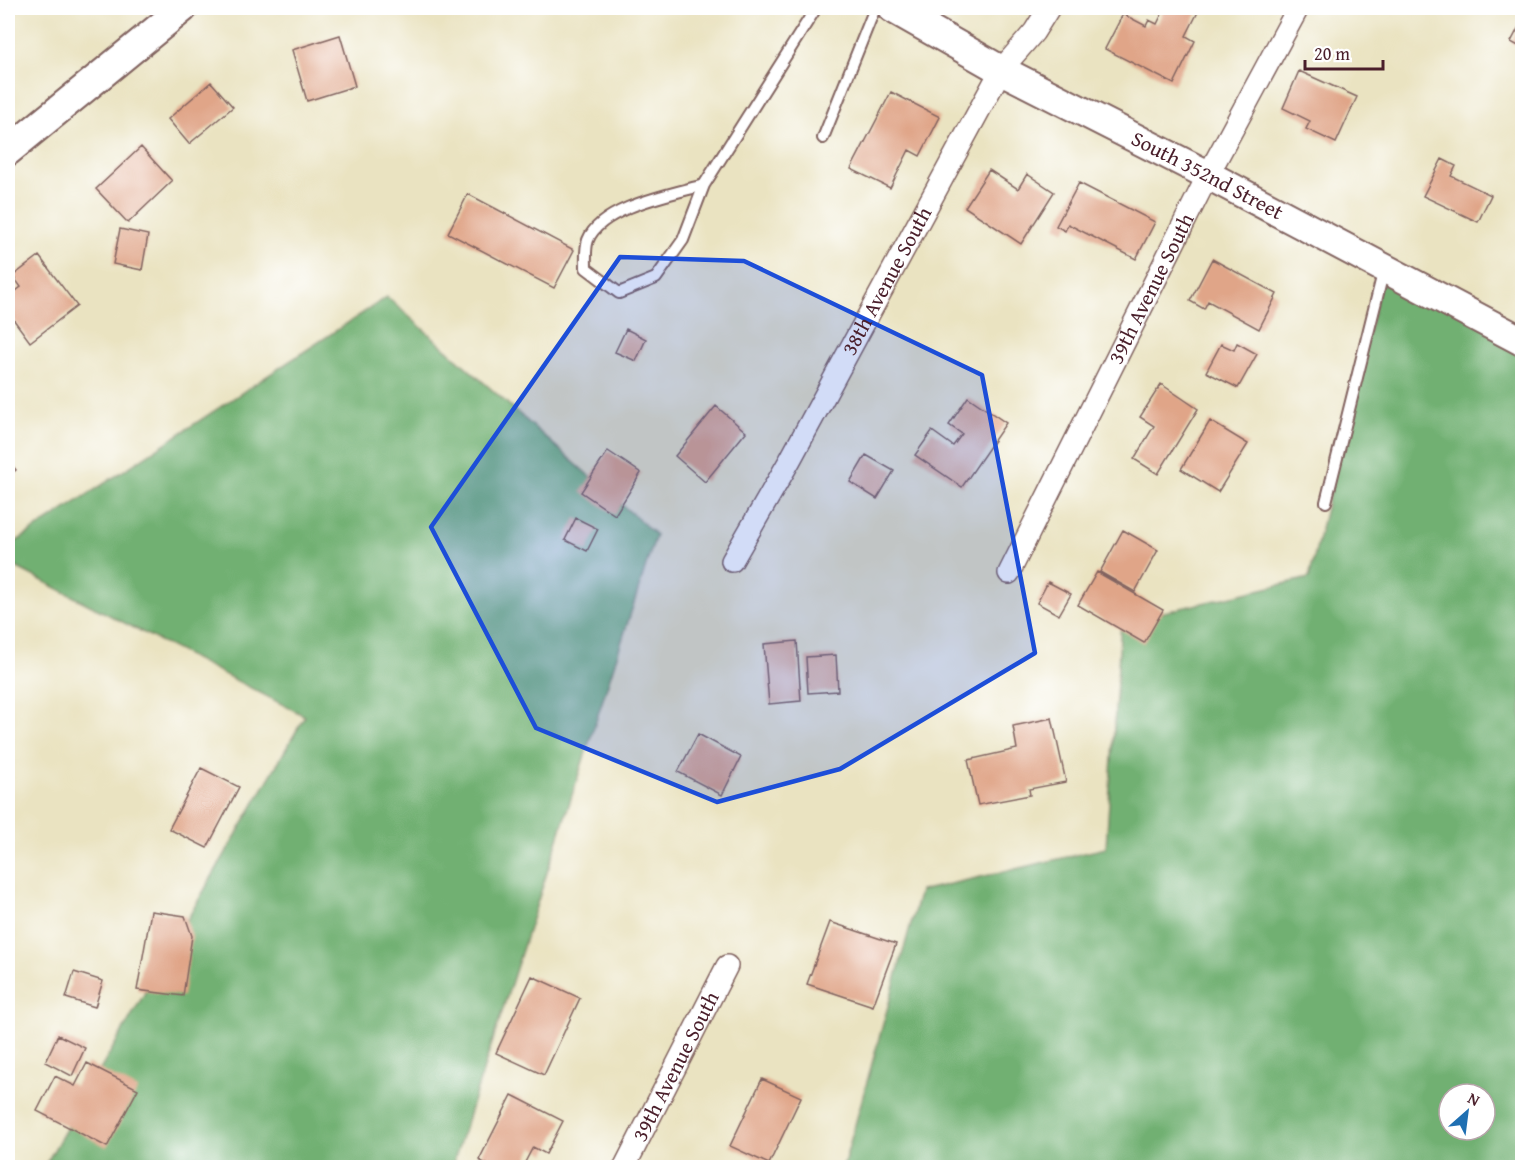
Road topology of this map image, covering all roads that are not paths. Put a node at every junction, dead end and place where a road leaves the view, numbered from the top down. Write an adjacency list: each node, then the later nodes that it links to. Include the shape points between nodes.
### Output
1 (183, 8): 9 (street)
2 (816, 8): 11 (lane)
3 (875, 8): 8 (lane)
4 (892, 8): 7 (street, South 352nd Street)
5 (1049, 8): 7 (street, 38th Avenue South)
6 (1298, 8): 10 (street, 39th Avenue South)
7 (1001, 70): 10 (street, South 352nd Street); 15 (street, 38th Avenue South)
8 (823, 138)
9 (8, 151)
10 (1208, 175): 12 (street, South 352nd Street); 16 (street, 39th Avenue South)
11 (704, 185): 11 (lane, via 683,240 656,278 619,293 586,268 588,240 606,217)
12 (1384, 269): 13 (street, South 352nd Street); 14 (lane)
13 (1522, 341)
14 (1326, 501)
15 (732, 561)
16 (1009, 573)
17 (727, 966): 18 (street, 39th Avenue South)
18 (624, 1167)

